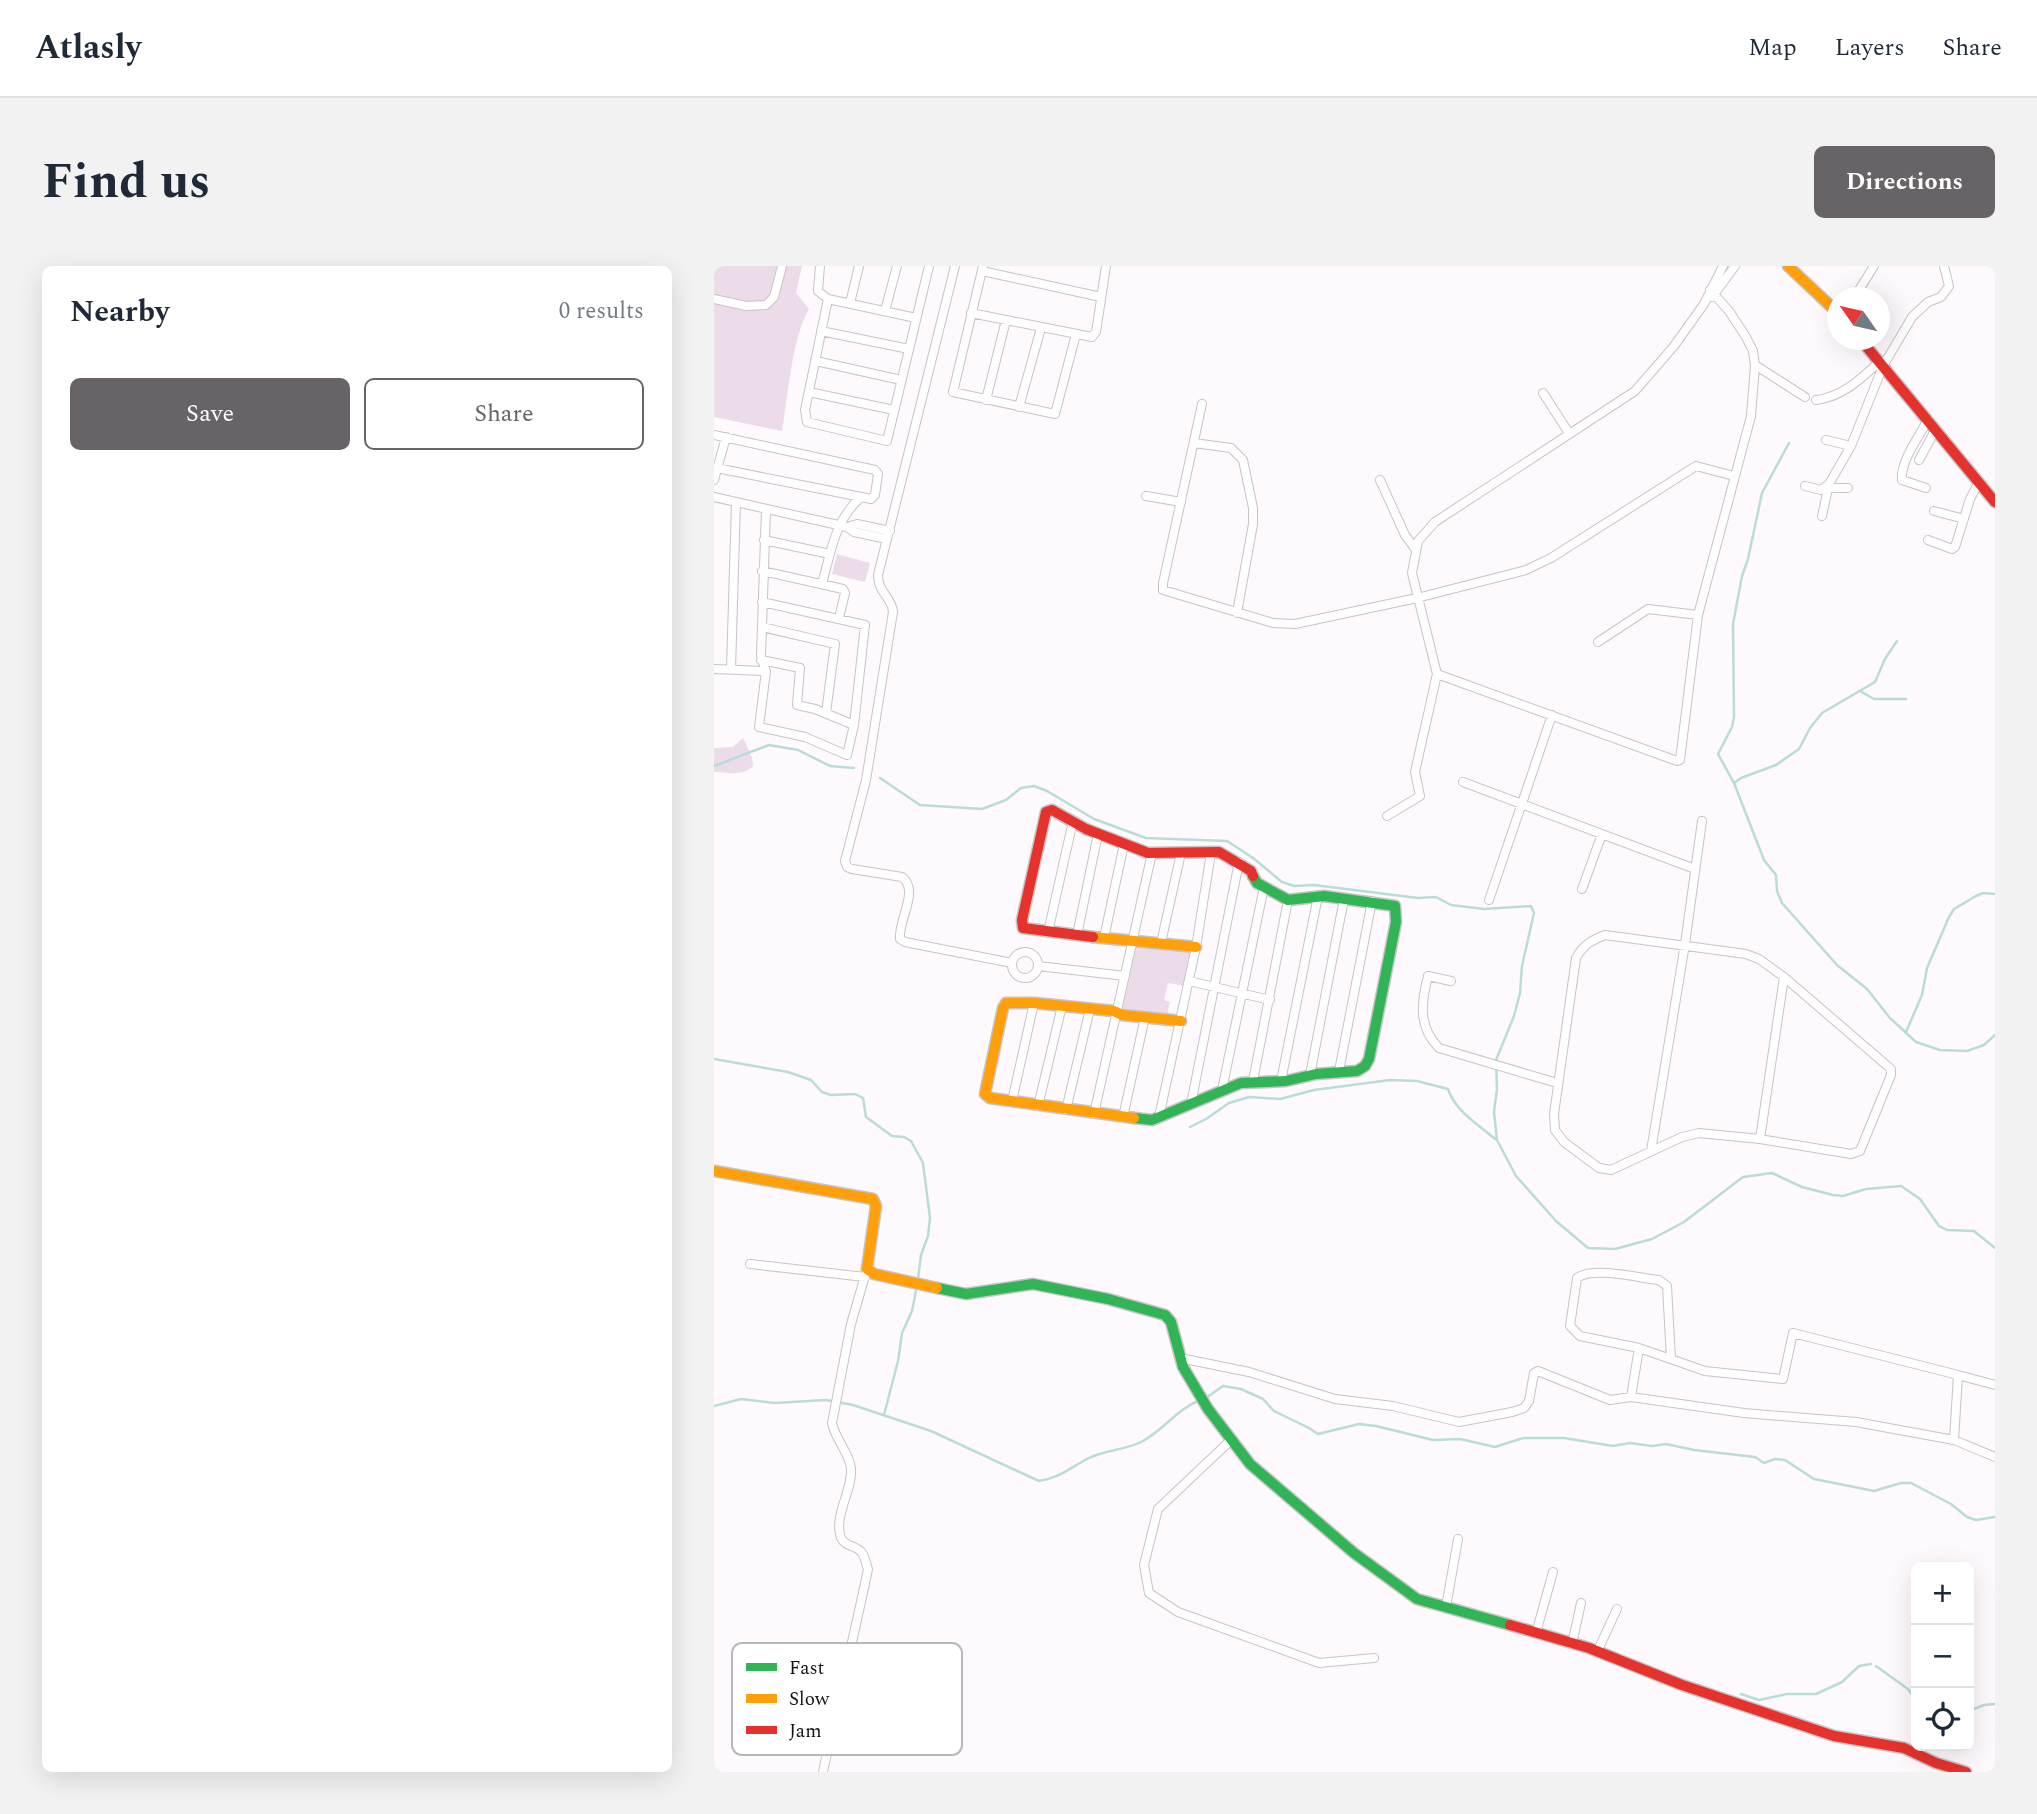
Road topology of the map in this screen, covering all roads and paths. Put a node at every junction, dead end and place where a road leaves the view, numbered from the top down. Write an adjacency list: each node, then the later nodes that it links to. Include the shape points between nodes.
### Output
1 (782, 266): 19 (street, via 774,297 766,305)
2 (820, 266): 17 (street, via 817,286)
3 (859, 266): 21 (street)
4 (897, 266): 22 (street)
5 (929, 266): 24 (street)
6 (955, 266): 71 (street)
7 (1106, 266): 18 (street)
8 (1723, 266): 16 (street)
9 (1735, 266): 16 (street)
10 (1788, 266): 14 (street)
11 (1874, 266): 15 (street)
12 (1944, 266): 32 (street, via 1946,291 1912,317)
13 (983, 269): 18 (street); 23 (street)
14 (1799, 270): 20 (street)
15 (1861, 287)
16 (1712, 292): 33 (street, via 1746,337); 44 (street, via 1637,389)
17 (824, 296): 21 (street); 27 (street)
18 (1101, 297): 28 (street, via 1095,334)
19 (714, 299)
20 (1827, 301)
21 (850, 303): 22 (street)
22 (885, 311): 24 (street)
23 (971, 313): 25 (street); 38 (street, via 952,391)
24 (916, 318): 29 (street)
25 (1006, 320): 26 (street); 38 (street)
26 (1041, 328): 28 (street); 41 (street)
27 (821, 331): 29 (street); 31 (street)
28 (1076, 334): 41 (street, via 1057,412)
29 (909, 349): 34 (street)
30 (1869, 350): 32 (street)
31 (816, 361): 34 (street); 35 (street)
32 (1881, 364): 39 (street, via 1841,393); 43 (street); 49 (street)
33 (1755, 365): 37 (street); 52 (street, via 1751,416)
34 (901, 380): 42 (street)
35 (809, 392): 42 (street); 42 (street, via 805,412 809,424 887,441)
36 (1543, 393): 44 (street)
37 (1805, 397)
38 (986, 400): 41 (street)
39 (1816, 400)
40 (1202, 404): 48 (street)
41 (1019, 407)
42 (894, 410)
43 (1932, 424): 50 (street); 55 (street); 59 (street, via 1901,478)
44 (1569, 433): 74 (street, via 1435,522)
45 (714, 435): 46 (street)
46 (726, 437): 51 (street); 62 (street, via 877,471 875,495)
47 (1826, 440): 49 (street)
48 (1194, 443): 64 (street); 80 (street, via 1231,448 1242,460 1253,524)
49 (1851, 446): 57 (street)
50 (1919, 460)
51 (717, 468): 53 (street); 62 (street)
52 (1734, 477): 78 (street, via 1696,466 1526,570); 81 (street)
53 (714, 480)
54 (1380, 480): 74 (street)
55 (1979, 482): 65 (street); 69 (street)
56 (1805, 486): 57 (street, via 1821,490)
57 (1829, 486): 58 (street); 68 (street)
58 (1848, 488)
59 (1926, 488)
60 (1146, 496): 64 (street)
61 (714, 497): 63 (street)
62 (861, 497): 70 (street, via 844,514)
63 (736, 502): 66 (street); 87 (street)
64 (1181, 502): 80 (street, via 1163,590)
65 (1995, 502)
66 (766, 509): 70 (street); 72 (street)
67 (1934, 511): 69 (street)
68 (1822, 516)
69 (1964, 519): 73 (street, via 1952,549)
70 (843, 526): 71 (street, via 854,532); 75 (street)
71 (889, 535): 120 (street, via 878,581 893,612 866,780 845,861 847,867 908,882 900,939)
72 (764, 540): 75 (street); 76 (street)
73 (1928, 540)
74 (1416, 550): 78 (street, via 1412,573)
75 (830, 554): 77 (street)
76 (762, 570): 77 (street); 79 (street)
77 (822, 584): 82 (street, via 845,590)
78 (1417, 598): 80 (street, via 1295,624); 89 (street)
79 (762, 601): 82 (street); 83 (street)
80 (1237, 613)
81 (1698, 615): 84 (street, via 1648,610); 91 (street, via 1680,760)
82 (839, 618): 92 (street, via 866,628)
83 (762, 627): 85 (street); 90 (street, via 835,645)
84 (1598, 642)
85 (761, 660): 88 (street); 90 (street, via 800,668 797,705)
86 (714, 669): 87 (street)
87 (731, 669): 88 (street)
88 (766, 671): 92 (street, via 762,729 805,737 845,756)
89 (1437, 674): 91 (street); 95 (street, via 1415,772 1420,796)
90 (825, 713): 92 (street)
91 (1552, 715): 94 (street)
92 (854, 725)
93 (1463, 782): 94 (street)
94 (1522, 803): 99 (street); 111 (street)
95 (1387, 816)
96 (1073, 821): 98 (street); 113 (street); 113 (street, via 1046,811 1023,928)
97 (1702, 821): 105 (street)
98 (1098, 834): 100 (street); 114 (street)
99 (1602, 834): 105 (street); 107 (street)
100 (1124, 844): 101 (street); 115 (street)
101 (1152, 853): 102 (street); 116 (street)
102 (1181, 853): 103 (street); 117 (street)
103 (1210, 853): 104 (street, via 1219,852); 119 (street)
104 (1239, 862): 106 (street); 126 (street)
105 (1696, 869): 118 (street)
106 (1264, 887): 110 (street); 127 (street)
107 (1582, 889)
108 (1318, 896): 109 (street); 110 (street); 138 (street)
109 (1344, 899): 112 (street); 136 (street)
110 (1288, 900): 128 (street)
111 (1489, 900)
112 (1372, 901): 135 (street); 135 (street, via 1396,907 1393,936 1368,1059 1357,1070)
113 (1048, 932): 114 (street)
114 (1077, 935): 115 (street)
115 (1104, 938): 116 (street)
116 (1133, 941): 117 (street); 122 (street)
117 (1161, 943): 119 (street)
118 (1685, 944): 123 (street, via 1746,954); 139 (street, via 1605,935 1581,949); 149 (street)
119 (1196, 947): 124 (street)
120 (1012, 963): 121 (street, via 1018,954 1028,953); 121 (street, via 1023,978)
121 (1038, 966): 122 (street)
122 (1125, 976): 132 (street)
123 (1784, 977): 148 (street); 148 (street, via 1892,1072 1856,1154)
124 (1189, 981): 126 (street); 134 (street)
125 (1451, 981): 139 (street, via 1428,976 1421,1003 1430,1039 1439,1048)
126 (1216, 988): 127 (street); 142 (street)
127 (1243, 994): 128 (street); 140 (street)
128 (1269, 1000): 137 (street)
129 (1034, 1003): 130 (street); 141 (street); 141 (street, via 1006,1003 1003,1008 985,1085 990,1098)
130 (1062, 1006): 131 (street); 143 (street)
131 (1090, 1009): 132 (street); 144 (street)
132 (1118, 1013): 133 (street); 145 (street)
133 (1145, 1017): 134 (street); 146 (street)
134 (1181, 1021): 147 (street)
135 (1339, 1072): 136 (street)
136 (1310, 1075): 138 (street)
137 (1252, 1080): 138 (street); 140 (street)
138 (1281, 1081)
139 (1557, 1083): 149 (street, via 1555,1129 1564,1142 1599,1168 1611,1170)
140 (1222, 1090): 142 (street)
141 (1012, 1101): 143 (street)
142 (1191, 1104): 147 (street)
143 (1038, 1106): 144 (street)
144 (1066, 1110): 145 (street)
145 (1094, 1114): 146 (street)
146 (1123, 1117): 147 (street)
147 (1159, 1117)
148 (1760, 1139): 149 (street, via 1699,1133)
149 (1651, 1151)
150 (714, 1171): 152 (street, via 873,1199 876,1206)
151 (750, 1264): 152 (street)
152 (866, 1273): 154 (street, via 966,1294 1033,1284 1108,1299 1165,1315); 168 (street, via 834,1408 834,1431 851,1469 840,1536 863,1553 868,1569)
153 (1639, 1348): 155 (street); 155 (street, via 1575,1332 1570,1326 1577,1278 1607,1273 1659,1280 1667,1286); 158 (street)
154 (1180, 1358): 158 (street, via 1249,1372 1335,1399 1393,1406 1459,1422 1524,1408 1538,1371 1609,1400); 159 (street)
155 (1671, 1359): 156 (street, via 1705,1371 1783,1380 1793,1333)
156 (1958, 1375): 157 (street); 160 (street)
157 (1995, 1385)
158 (1631, 1397): 160 (street, via 1856,1422)
159 (1231, 1440): 165 (street, via 1250,1464 1354,1553 1417,1599); 171 (street, via 1158,1509 1144,1565 1149,1593 1178,1612 1319,1664)
160 (1954, 1440): 161 (street)
161 (1995, 1457)
162 (1458, 1539): 165 (street)
163 (1553, 1572): 167 (street)
164 (1581, 1603): 169 (street)
165 (1446, 1607): 167 (street)
166 (1616, 1609): 170 (street)
167 (1536, 1633): 169 (street)
168 (853, 1643)
169 (1572, 1644): 170 (street)
170 (1597, 1652): 172 (street, via 1834,1736 1904,1748)
171 (1374, 1658)
172 (1966, 1772)

